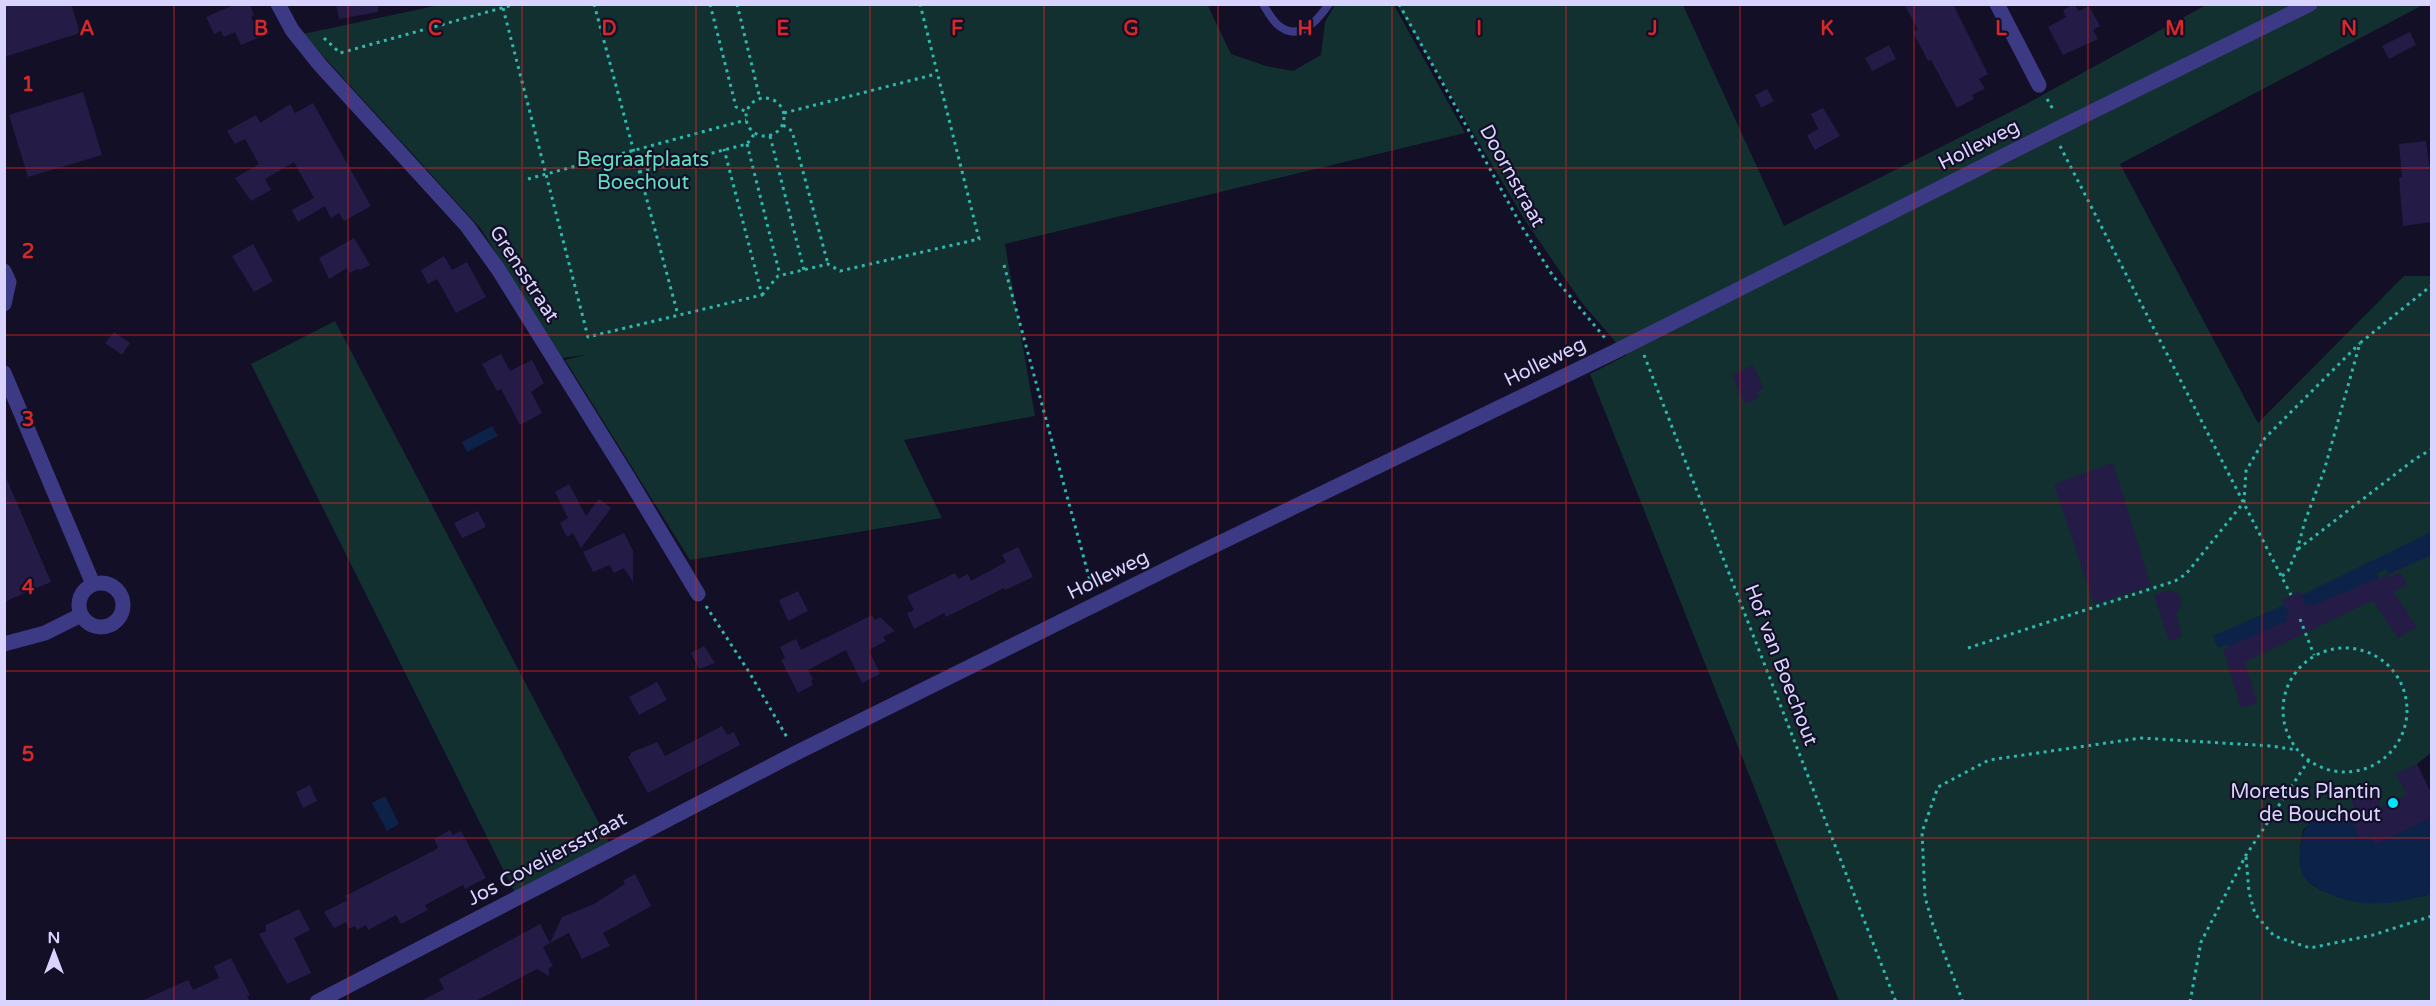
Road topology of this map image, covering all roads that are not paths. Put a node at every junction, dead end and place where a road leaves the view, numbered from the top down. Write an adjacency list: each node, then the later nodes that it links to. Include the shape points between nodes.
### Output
1 (278, 4): 11 (street, Grensstraat, via 292,30 320,65 454,211 498,269)
2 (1263, 4): 3 (lane, via 1277,24 1300,32 1318,20)
3 (1329, 4)
4 (1997, 4): 6 (street)
5 (2310, 4): 14 (street, Holleweg, via 1616,351)
6 (2039, 85)
7 (4, 271): 8 (street, via 9,282)
8 (4, 304)
9 (4, 373): 10 (street)
10 (93, 584): 12 (street, via 80,597); 12 (street, via 106,583 119,591 124,604 122,614 113,624 99,627)
11 (698, 594)
12 (81, 615): 13 (street, via 45,633)
13 (4, 644)
14 (796, 753): 15 (street, Jos Coveliersstraat)
15 (317, 1002)

